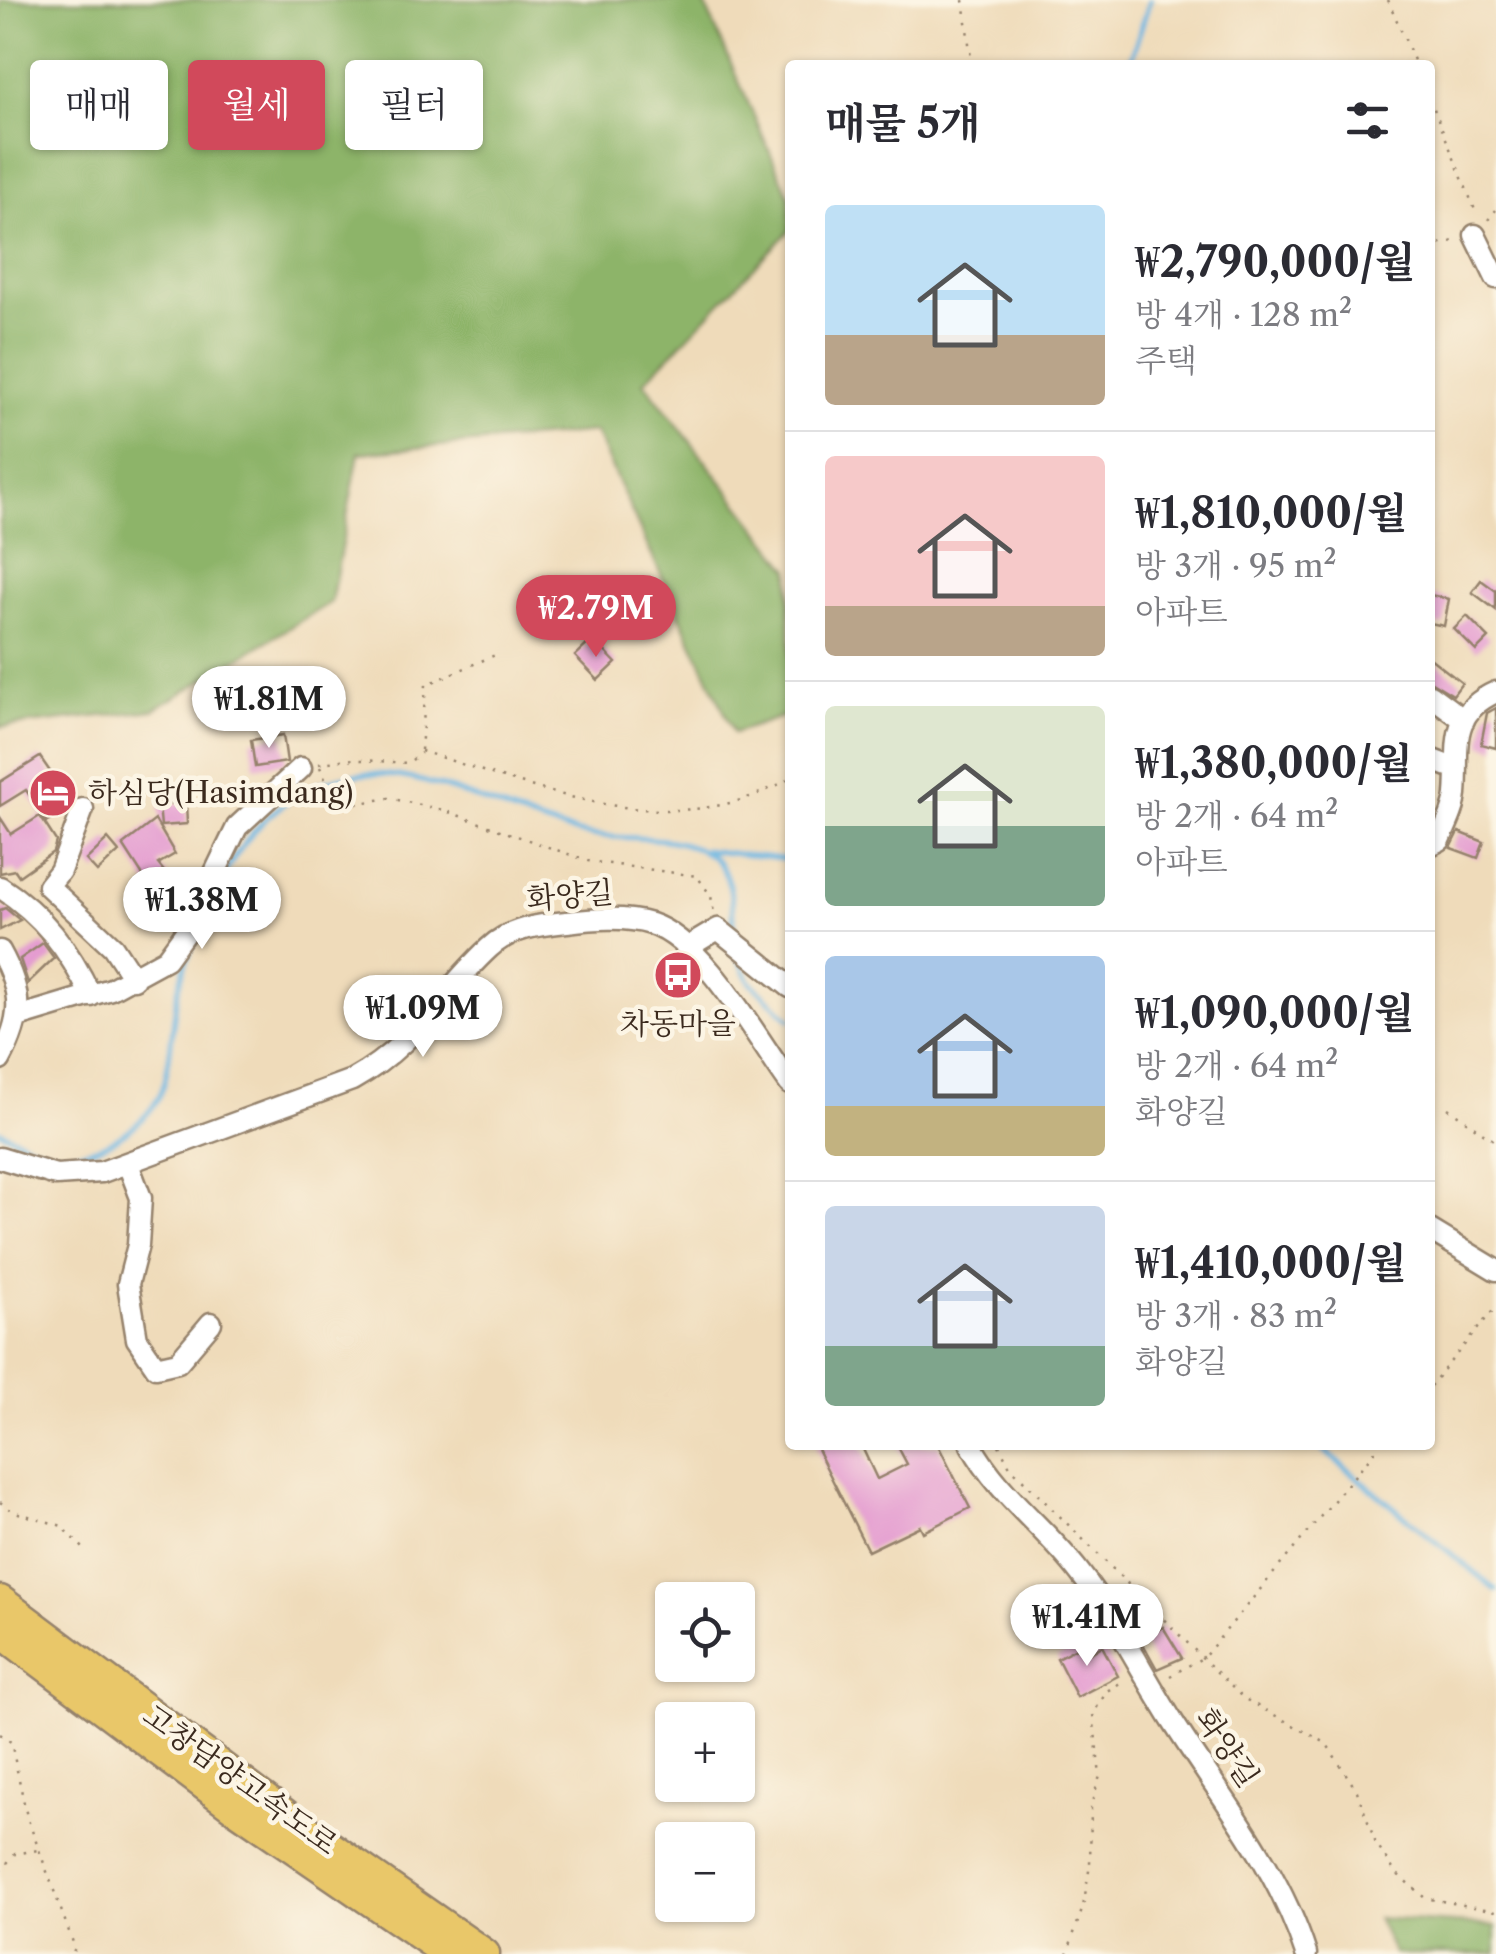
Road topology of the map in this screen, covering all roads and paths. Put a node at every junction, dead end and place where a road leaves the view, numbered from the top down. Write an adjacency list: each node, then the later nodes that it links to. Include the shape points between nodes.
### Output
1 (964, 0): 3 (path)
2 (1388, 0): 4 (path)
3 (971, 60)
4 (1414, 60)
5 (1435, 110): 6 (path, via 1479,220)
6 (1475, 236): 7 (path); 8 (street)
7 (1435, 246)
8 (1496, 278)
9 (495, 655): 13 (path, via 426,685)
10 (1496, 692): 12 (street, via 1476,701)
11 (1435, 700): 12 (street)
12 (1464, 720): 16 (street)
13 (422, 751): 17 (path, via 601,806 678,811 760,793); 21 (path, via 408,763 319,764 337,807 389,798 588,861 698,876)
14 (1435, 760): 16 (street)
15 (301, 768): 24 (street, via 237,827 187,930 166,959)
16 (1456, 769): 19 (street, via 1456,798)
17 (785, 780)
18 (83, 809): 24 (street, via 48,886 112,946)
19 (1435, 842)
20 (0, 887): 26 (street, via 36,911)
21 (721, 931): 22 (street); 25 (street)
22 (688, 948): 29 (street, 화양길); 33 (street, 화양길, via 650,924 629,921 591,919 513,932 492,945 421,1029 375,1067)
23 (0, 951): 27 (street, via 11,970)
24 (134, 980): 26 (street)
25 (785, 983)
26 (91, 996): 27 (street)
27 (11, 1025): 28 (street)
28 (0, 1060)
29 (785, 1077)
30 (1448, 1108): 31 (path)
31 (1496, 1142)
32 (0, 1158): 33 (street, 화양길, via 56,1174 86,1175)
33 (128, 1164): 37 (street, via 141,1198 128,1284 137,1339 156,1366 178,1362)
34 (1435, 1233): 35 (street)
35 (1496, 1270)
36 (1496, 1307): 38 (path)
37 (211, 1324)
38 (1435, 1380)
39 (974, 1450): 47 (street, 화양길, via 1012,1503 1078,1569)
40 (1002, 1450): 46 (path, via 1023,1480)
41 (1376, 1450): 46 (path)
42 (0, 1502): 43 (path, via 62,1526)
43 (86, 1550)
44 (0, 1601): 54 (highway, 고창담양고속도로)
45 (0, 1630): 53 (highway, 고창담양고속도로, via 236,1808)
46 (1204, 1656): 47 (path); 51 (path, via 1243,1698 1326,1744 1357,1791 1376,1844 1425,1898)
47 (1147, 1679): 55 (path, via 1108,1691 1093,1714 1100,1776 1090,1805 1090,1865); 56 (street, 화양길, via 1279,1884)
48 (0, 1734): 49 (path, via 11,1742)
49 (40, 1850): 50 (path, via 15,1854); 52 (path)
50 (0, 1871)
51 (1496, 1911)
52 (72, 1954)
53 (449, 1954)
54 (484, 1954)
55 (1066, 1954)
56 (1306, 1954)

